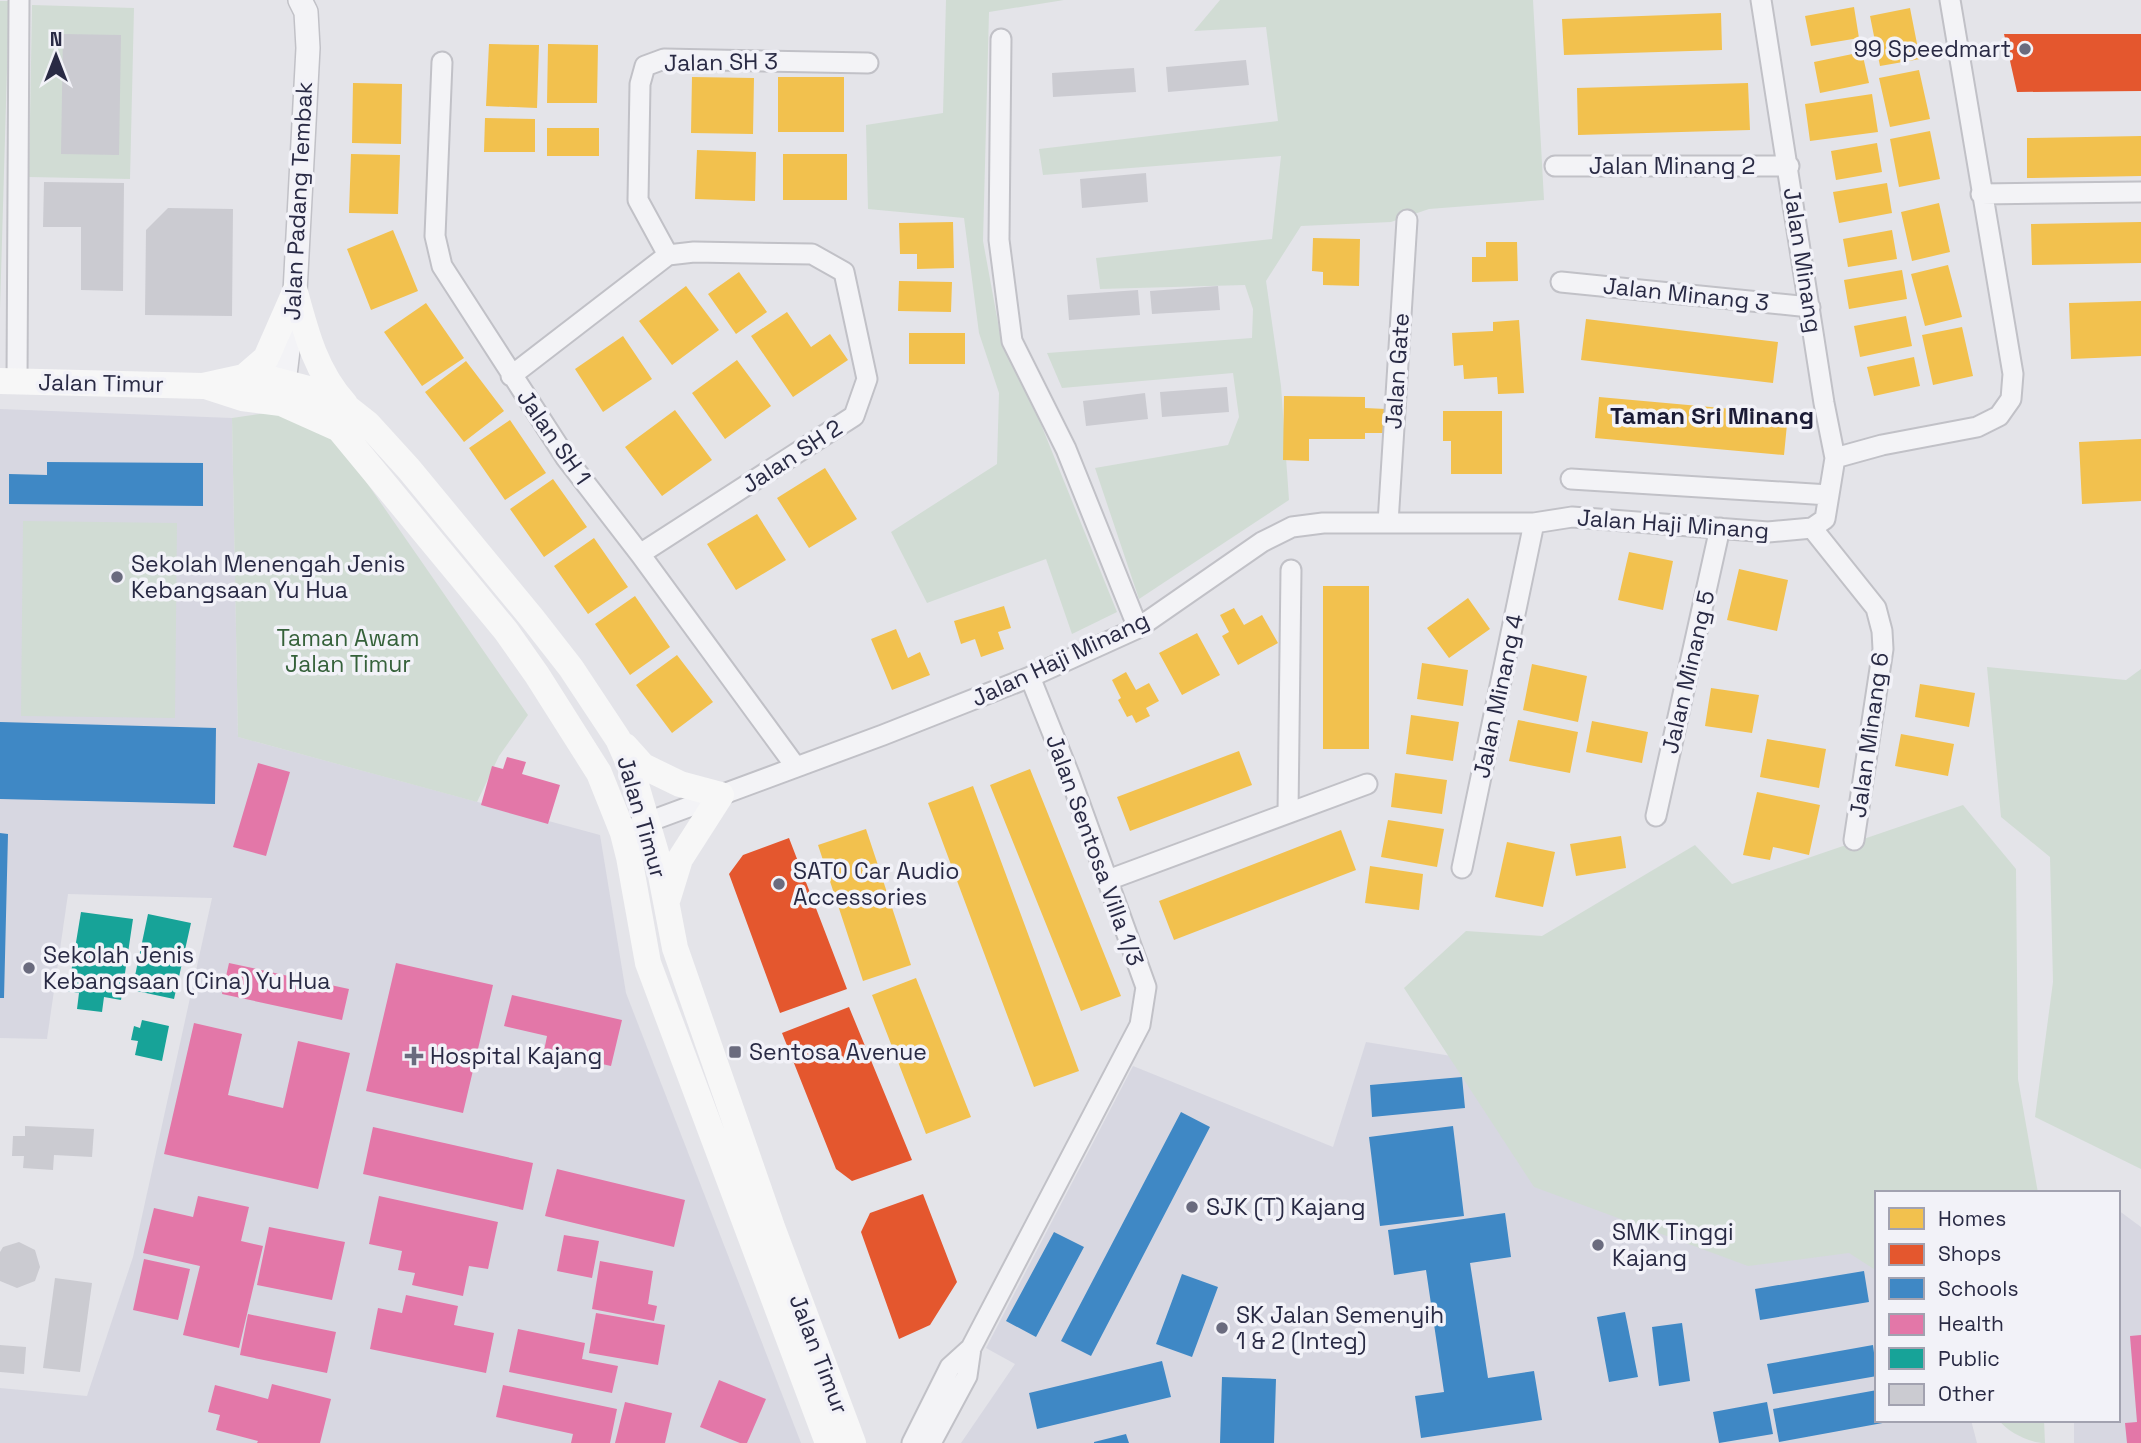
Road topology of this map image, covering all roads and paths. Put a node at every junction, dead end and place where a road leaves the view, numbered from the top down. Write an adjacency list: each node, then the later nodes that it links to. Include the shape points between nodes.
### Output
1 (19, 0): 19 (street)
2 (300, 0): 15 (street, Jalan Padang Tembak, via 306,12 308,48)
3 (1761, 0): 9 (street, Jalan Minang)
4 (1950, 0): 11 (street)
5 (1001, 39): 32 (street, via 999,240 1012,341 1066,449)
6 (442, 62): 17 (street, Jalan SH 1, via 435,236 442,266)
7 (868, 63): 13 (street, Jalan SH 3, via 664,59 645,66 640,85 638,200)
8 (1555, 166): 9 (street, Jalan Minang 2)
9 (1788, 166): 16 (street, Jalan Minang)
10 (2141, 192): 11 (street)
11 (1981, 194): 23 (street, via 2012,374 2011,399 1999,416 1961,431)
12 (1407, 220): 26 (street, Jalan Gate)
13 (668, 255): 17 (street); 30 (street, Jalan SH 2, via 812,254 844,272 867,379 854,416)
14 (1561, 282): 16 (street, Jalan Minang 3)
15 (295, 292): 18 (main road, via 267,358); 21 (street, Jalan Padang Tembak); 22 (main road, via 308,341 323,374)
16 (1810, 307): 23 (street, Jalan Minang)
17 (511, 376): 30 (street, Jalan SH 1, via 566,458)
18 (244, 377): 20 (main road, Jalan Timur); 21 (main road, Jalan Timur)
19 (8, 381): 20 (main road, Jalan Timur)
20 (203, 386): 21 (main road, Jalan Timur, via 242,398)
21 (283, 392): 22 (main road, Jalan Timur, via 305,388); 41 (main road, Jalan Timur, via 339,429 506,631 599,774)
22 (349, 409): 34 (main road, Jalan Timur, via 386,443 532,618)
23 (1835, 458): 25 (street, Jalan Minang)
24 (1571, 479): 25 (street)
25 (1829, 495): 28 (street, Jalan Minang)
26 (1388, 523): 27 (street, Jalan Haji Minang); 32 (street, Jalan Haji Minang, via 1292,527 1262,542)
27 (1534, 523): 29 (street, Jalan Haji Minang, via 1572,517); 43 (street, Jalan Minang 4)
28 (1819, 524): 29 (street, Jalan Haji Minang, via 1768,532); 42 (street, Jalan Minang 6, via 1876,608 1882,631)
29 (1720, 528): 39 (street, Jalan Minang 5)
30 (640, 554): 35 (street, Jalan SH 1)
31 (1291, 570): 38 (street)
32 (1138, 628): 33 (street, Jalan Haji Minang)
33 (1030, 677): 35 (street, Jalan Haji Minang); 44 (street, Jalan Sentosa Villa 1/3)
34 (618, 739): 37 (main road, via 643,766 680,784); 40 (main road, Jalan Timur)
35 (796, 767): 37 (street, Jalan Haji Minang)
36 (1367, 784): 38 (street)
37 (721, 795): 40 (street, Jalan Haji Minang); 45 (main road, via 680,859)
38 (1288, 813): 44 (street)
39 (1656, 816)
40 (648, 822): 41 (street, Jalan Haji Minang); 45 (main road, Jalan Timur)
41 (623, 833): 47 (main road, Jalan Timur, via 648,963)
42 (1854, 840)
43 (1462, 868)
44 (1108, 880): 46 (street, Jalan Sentosa Villa 1/3, via 1146,987 1140,1025)
45 (666, 906): 47 (main road, Jalan Timur)
46 (971, 1348): 49 (street, via 950,1367); 50 (street, via 967,1376)
47 (842, 1437): 48 (main road)
48 (867, 1443)
49 (912, 1443)
50 (931, 1443)

